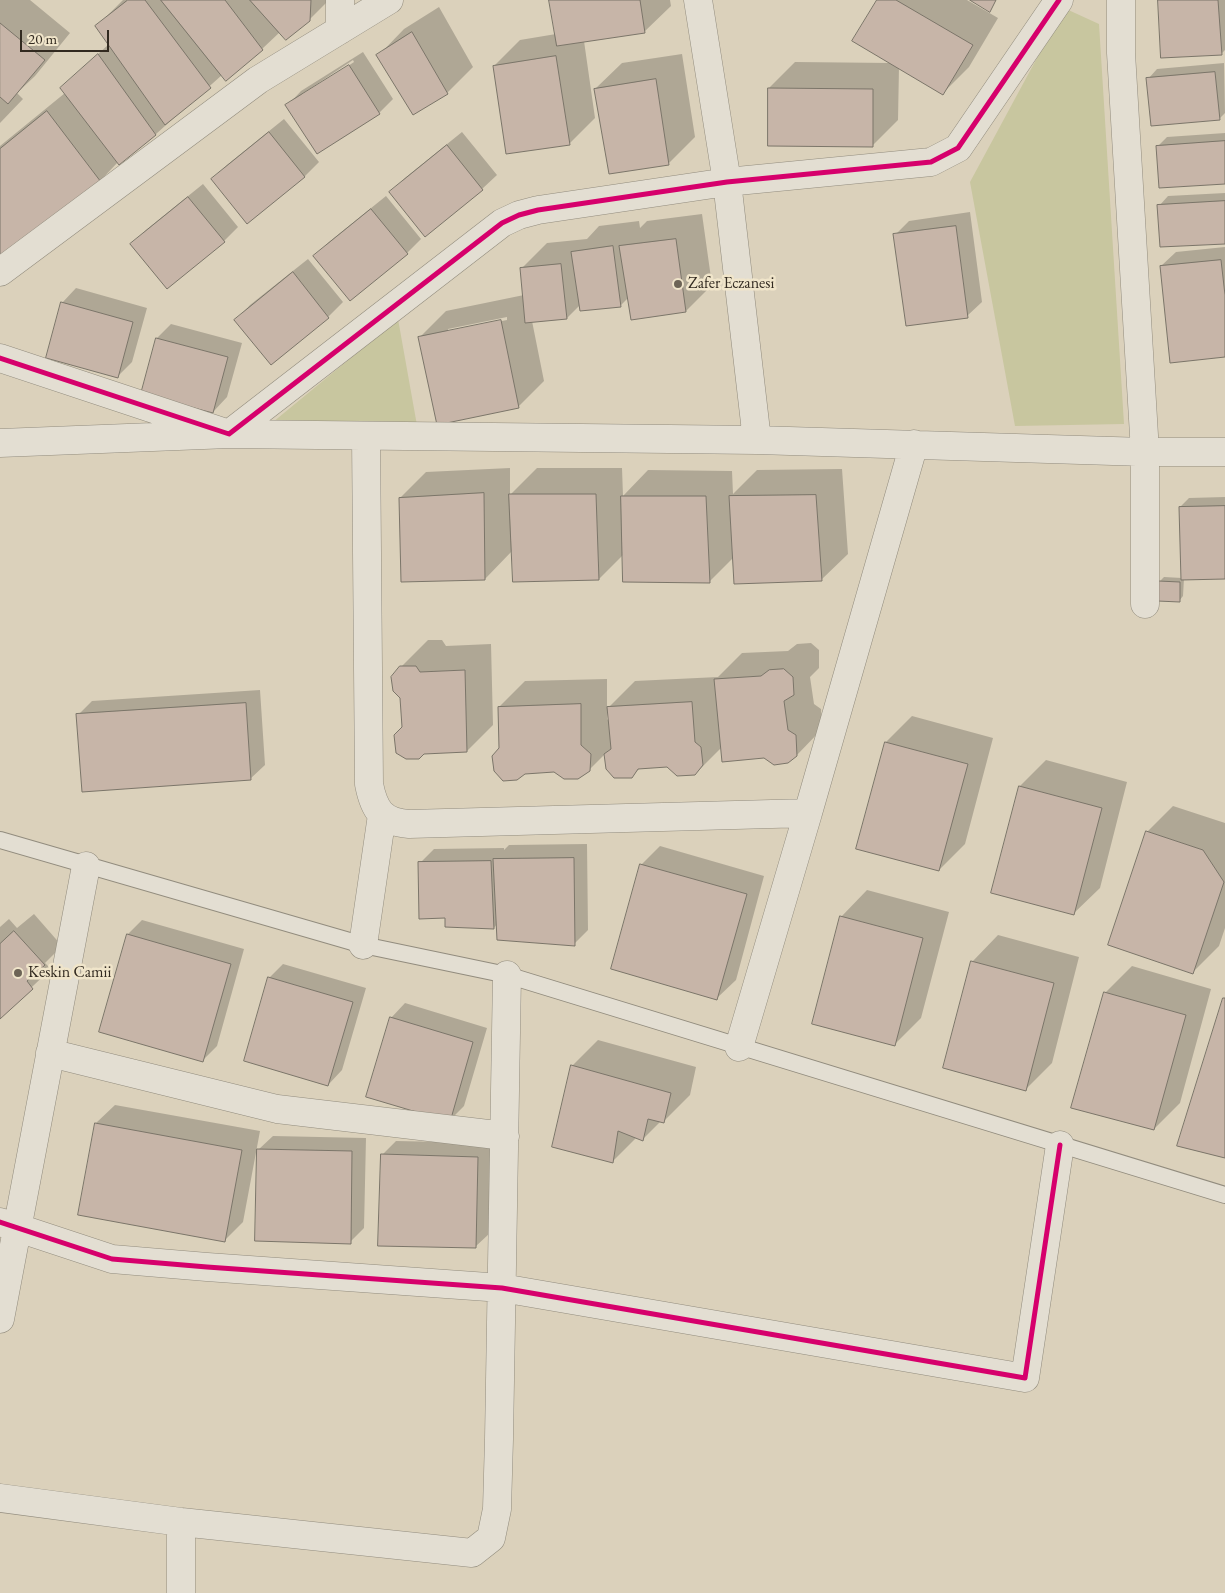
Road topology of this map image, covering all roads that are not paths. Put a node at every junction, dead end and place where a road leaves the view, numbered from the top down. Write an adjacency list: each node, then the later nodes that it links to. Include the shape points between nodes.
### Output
1 (340, 0): 6 (street)
2 (389, 0): 6 (street)
3 (698, 0): 7 (street)
4 (1059, 0): 7 (street, via 958,148 931,162)
5 (1120, 0): 15 (street)
6 (340, 30): 8 (street, via 258,80)
7 (727, 182): 10 (street, via 519,215 502,224); 12 (street)
8 (0, 272)
9 (0, 358): 10 (street)
10 (229, 434): 11 (street); 13 (street)
11 (366, 436): 12 (street); 19 (street, via 369,784 372,802)
12 (757, 440): 14 (street)
13 (0, 443)
14 (914, 444): 15 (street); 18 (street)
15 (1145, 452): 16 (street); 17 (street)
16 (1225, 452)
17 (1145, 604)
18 (808, 813): 19 (street, via 409,824 396,823); 24 (street)
19 (382, 815): 22 (street)
20 (0, 840): 21 (lane)
21 (86, 866): 22 (lane); 25 (street)
22 (363, 945): 23 (lane)
23 (507, 976): 24 (lane); 26 (street)
24 (739, 1047): 27 (lane)
25 (50, 1053): 26 (street, via 277,1110); 29 (street)
26 (506, 1136): 30 (street)
27 (1060, 1145): 28 (lane); 30 (street, via 1025,1378)
28 (1225, 1194)
29 (9, 1225): 30 (street, via 112,1259); 31 (street)
30 (502, 1288): 33 (street, via 497,1510 491,1538 472,1552)
31 (0, 1319)
32 (0, 1498): 33 (street)
33 (181, 1522): 34 (street)
34 (180, 1593)

